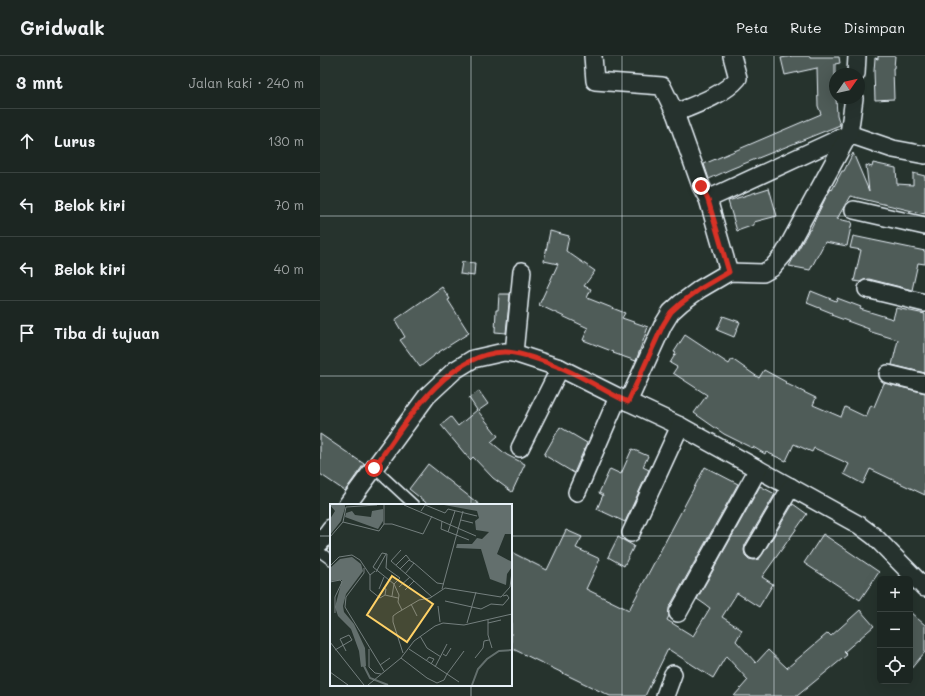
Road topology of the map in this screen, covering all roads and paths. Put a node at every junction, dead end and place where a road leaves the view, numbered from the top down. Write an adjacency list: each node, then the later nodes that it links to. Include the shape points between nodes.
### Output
1 (593, 56): 6 (street, via 595,81 662,86)
2 (732, 56): 6 (street, via 738,78 731,86)
3 (857, 56): 4 (street)
4 (856, 68)
5 (853, 104): 7 (street)
6 (675, 113): 9 (street)
7 (849, 134): 8 (street, via 893,149); 9 (street); 13 (street, via 790,244 772,268 763,272)
8 (925, 155)
9 (708, 200): 13 (street)
10 (854, 210): 11 (street)
11 (925, 226)
12 (522, 271): 16 (street)
13 (729, 272): 20 (street, via 700,289 671,312)
14 (867, 289): 15 (street)
15 (925, 303)
16 (514, 353): 17 (street); 23 (street, via 504,352 473,359 455,370 427,396)
17 (560, 368): 20 (street); 22 (street)
18 (888, 374): 19 (street)
19 (925, 383)
20 (623, 400): 21 (street); 26 (street)
21 (680, 426): 24 (street); 30 (street)
22 (520, 448)
23 (374, 468): 27 (street); 28 (lane)
24 (758, 469): 25 (street); 36 (street)
25 (791, 487): 32 (street); 35 (street, via 875,536)
26 (577, 492)
27 (348, 504)
28 (413, 504)
29 (330, 529): 31 (street)
30 (631, 534)
31 (320, 543)
32 (754, 550)
33 (320, 552): 34 (lane)
34 (330, 559)
35 (925, 588)
36 (678, 613)
37 (673, 674): 38 (street)
38 (665, 696)

